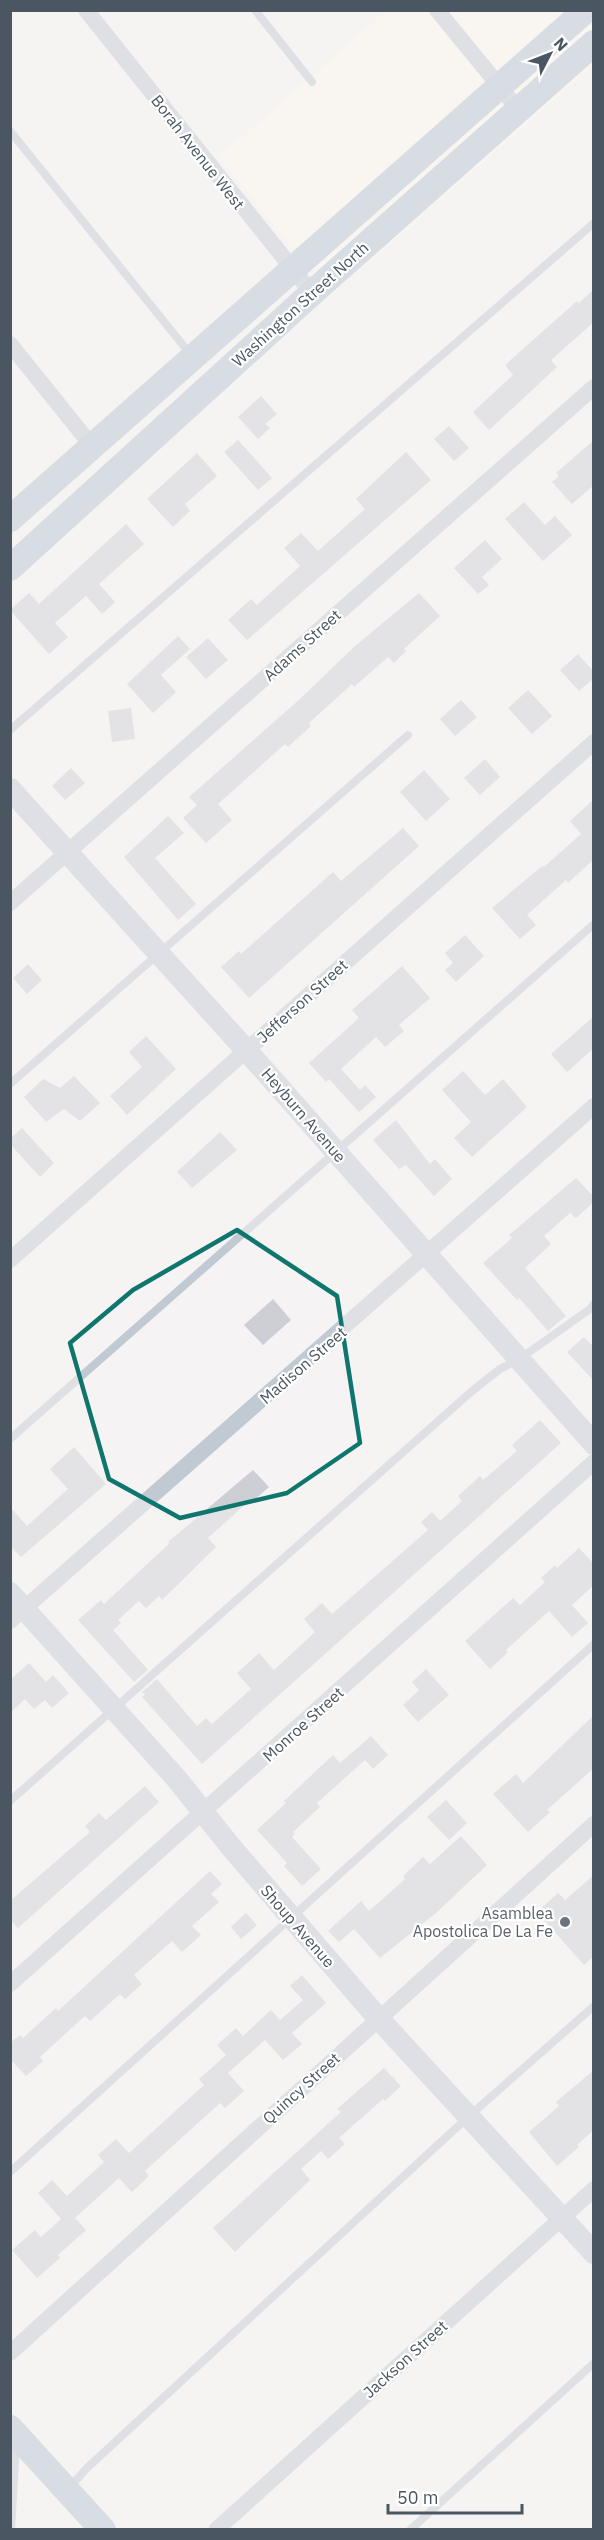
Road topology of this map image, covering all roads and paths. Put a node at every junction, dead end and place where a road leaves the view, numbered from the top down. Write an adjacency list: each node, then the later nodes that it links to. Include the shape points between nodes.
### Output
1 (86, 10): 11 (street, Borah Avenue West)
2 (255, 10): 6 (lane)
3 (437, 10): 7 (street)
4 (586, 11): 7 (main road, Washington Street North)
5 (594, 43): 8 (main road, Washington Street North)
6 (312, 82)
7 (500, 87): 8 (street); 11 (main road, Washington Street North)
8 (518, 109): 12 (main road, Washington Street North)
9 (10, 131): 14 (lane)
10 (594, 223): 19 (lane)
11 (292, 270): 12 (street, Borah Avenue West); 14 (main road, Washington Street North)
12 (312, 293): 18 (main road, Washington Street North)
13 (10, 344): 16 (street)
14 (193, 357): 16 (main road, Washington Street North)
15 (594, 387): 23 (street, Adams Street)
16 (92, 446): 17 (main road, Washington Street North)
17 (10, 519)
18 (10, 568)
19 (10, 730)
20 (408, 735): 26 (lane)
21 (594, 742): 27 (street, Jefferson Street)
22 (10, 789): 23 (street, Heyburn Avenue)
23 (68, 853): 24 (street, Adams Street); 26 (street, Heyburn Avenue)
24 (10, 903)
25 (594, 924): 30 (lane)
26 (159, 953): 27 (street, Heyburn Avenue); 28 (lane)
27 (247, 1051): 30 (street, Heyburn Avenue); 32 (street, Jefferson Street)
28 (10, 1084)
29 (594, 1106): 31 (street, Madison Street)
30 (335, 1151): 31 (street, Heyburn Avenue); 35 (lane)
31 (427, 1256): 34 (street, Heyburn Avenue); 38 (street, Madison Street)
32 (10, 1260)
33 (594, 1304): 34 (lane)
34 (518, 1360): 36 (street, Heyburn Avenue); 40 (lane, via 472,1391)
35 (10, 1439)
36 (594, 1444)
37 (594, 1462): 42 (street, Monroe Street)
38 (15, 1608): 40 (street, Shoup Avenue)
39 (594, 1644): 44 (lane)
40 (116, 1708): 41 (lane); 42 (street, Shoup Avenue)
41 (10, 1801)
42 (204, 1813): 44 (street, Shoup Avenue); 45 (street, Monroe Street)
43 (594, 1824): 47 (street, Quincy Street)
44 (291, 1918): 47 (street, Shoup Avenue); 49 (lane)
45 (10, 1984)
46 (594, 2006): 48 (lane)
47 (378, 2018): 48 (street, Shoup Avenue); 53 (street, Quincy Street)
48 (468, 2117): 51 (street, Shoup Avenue); 56 (lane)
49 (10, 2172)
50 (594, 2189): 51 (street, Jackson Street)
51 (562, 2218): 52 (street, Shoup Avenue); 59 (street, Jackson Street)
52 (594, 2253)
53 (10, 2353)
54 (594, 2363): 60 (lane)
55 (14, 2431): 56 (main road); 57 (lane)
56 (67, 2490): 58 (main road)
57 (11, 2529)
58 (103, 2529)
59 (216, 2529)
60 (410, 2529)

